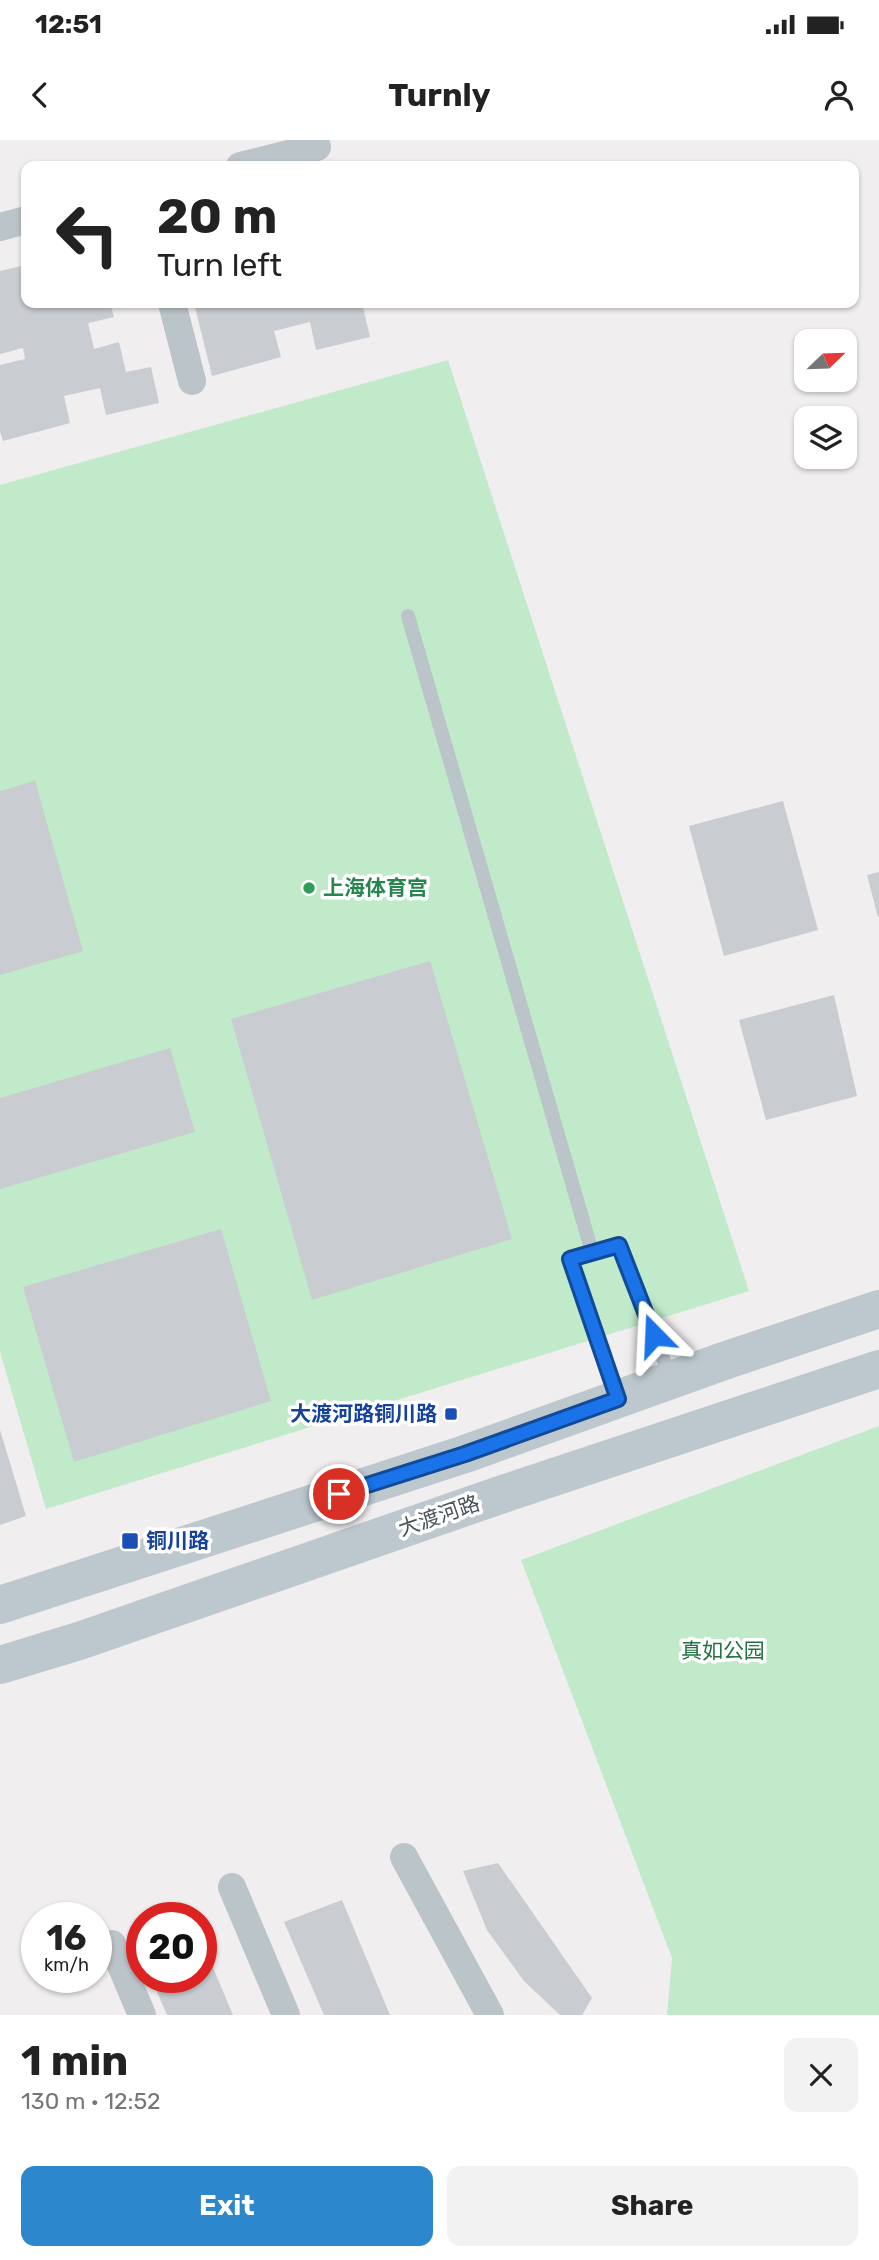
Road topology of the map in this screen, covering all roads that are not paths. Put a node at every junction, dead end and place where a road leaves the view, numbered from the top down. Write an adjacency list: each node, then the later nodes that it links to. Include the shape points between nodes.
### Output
1 (315, 140): 2 (street, via 317,147)
2 (260, 161)
3 (21, 221): 4 (street)
4 (0, 227)
5 (173, 308): 6 (street)
6 (192, 381)
7 (408, 616): 8 (lane)
8 (592, 1252): 11 (lane, via 619,1245); 12 (lane, via 570,1259)
9 (879, 1309): 11 (main road)
10 (879, 1369): 14 (main road, 大渡河路)
11 (671, 1380): 12 (main road)
12 (618, 1399): 13 (main road, via 465,1454)
13 (0, 1605)
14 (0, 1665)
15 (404, 1857): 20 (street)
16 (232, 1887): 19 (street)
17 (112, 1944): 18 (street)
18 (142, 2015)
19 (286, 2015)
20 (490, 2015)

